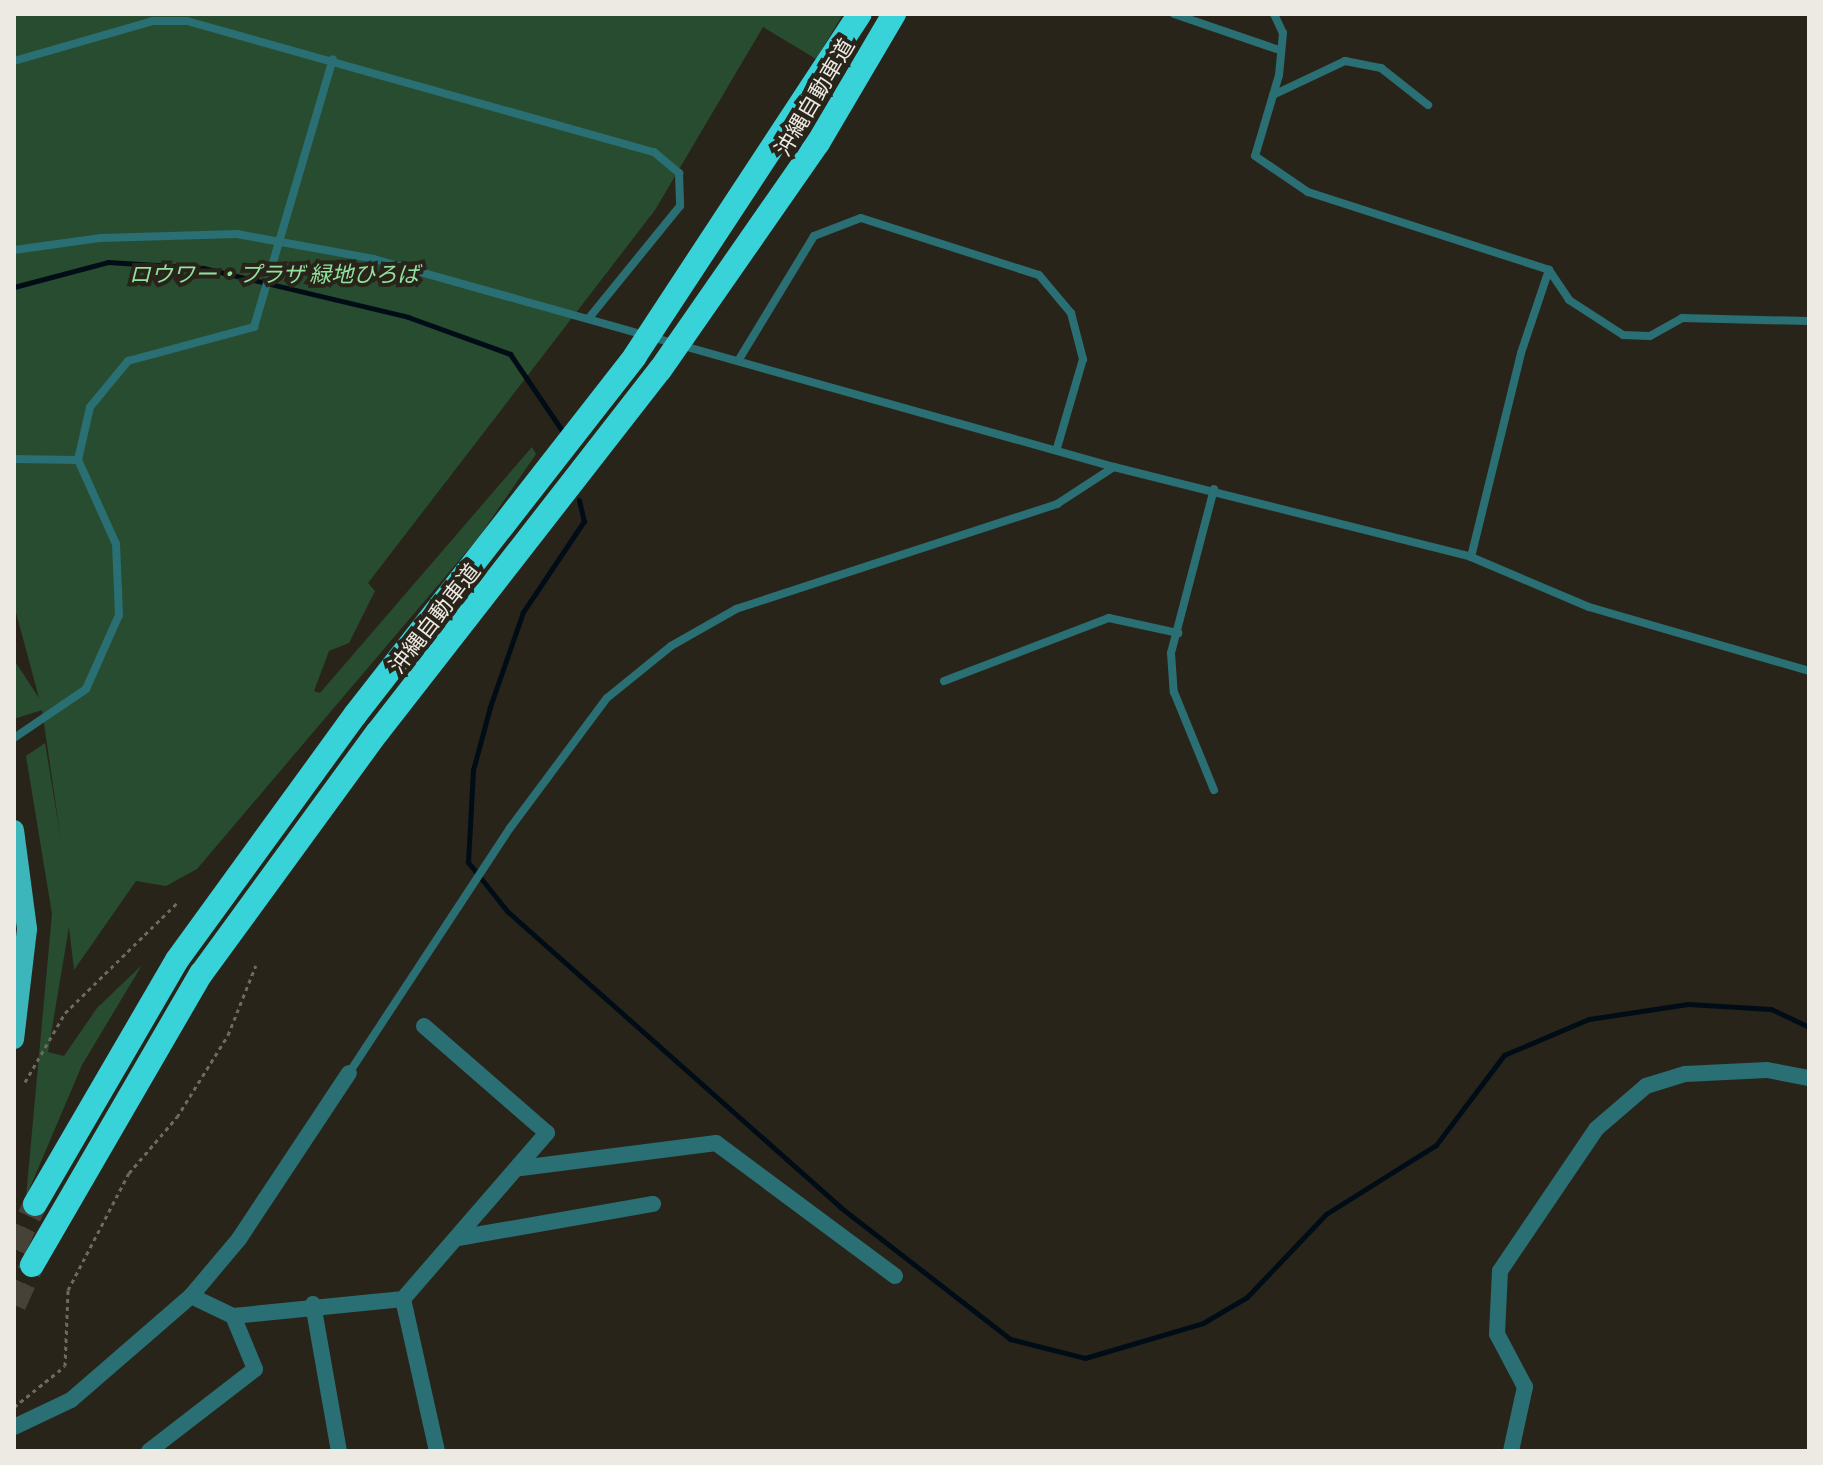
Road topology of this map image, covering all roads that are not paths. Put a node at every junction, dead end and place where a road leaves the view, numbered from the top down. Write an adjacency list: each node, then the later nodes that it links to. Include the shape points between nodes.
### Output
1 (860, 14): 33 (highway, 沖縄自動車道, via 635,356 355,715 177,960)
2 (894, 14): 36 (highway, 沖縄自動車道, via 810,155 669,358 377,733 201,974 116,1109)
3 (1174, 14): 5 (lane)
4 (1274, 14): 8 (lane, via 1283,33)
5 (1276, 49)
6 (333, 59): 7 (lane, via 187,21 153,21); 10 (lane); 13 (lane, via 674,164 684,189 680,206)
7 (14, 61)
8 (1273, 95): 9 (lane, via 1345,61 1381,68); 12 (lane, via 1255,156 1308,192)
9 (1428, 105)
10 (280, 238): 11 (lane, via 101,238); 13 (lane); 18 (lane, via 254,327 243,336 189,342 128,361 98,390)
11 (14, 250)
12 (1549, 270): 14 (lane, via 1569,300 1623,335 1650,336 1682,318); 21 (lane, via 1521,353)
13 (589, 318): 15 (lane)
14 (1809, 321)
15 (738, 361): 16 (lane); 16 (lane, via 814,236 861,218 1039,275 1071,313 1083,359)
16 (1057, 448): 19 (lane)
17 (14, 459): 18 (lane)
18 (78, 460): 25 (lane, via 116,544 119,615 86,689)
19 (1114, 467): 20 (lane); 30 (lane, via 1057,504 736,609 671,646 607,698 510,828)
20 (1214, 489): 21 (lane); 22 (lane)
21 (1471, 557): 23 (lane, via 1589,607)
22 (1178, 633): 24 (lane, via 1109,618); 26 (lane, via 1174,692)
23 (1809, 671)
24 (944, 681)
25 (14, 738)
26 (1214, 790)
27 (14, 830): 29 (main road, via 27,929)
28 (424, 1026): 32 (street, via 547,1133)
29 (14, 1039)
30 (349, 1073): 38 (street, via 239,1239)
31 (1809, 1078): 46 (street, via 1767,1070 1685,1074 1646,1086 1596,1129 1500,1271 1497,1334 1525,1387)
32 (521, 1168): 35 (street); 37 (street, via 716,1143)
33 (35, 1204)
34 (653, 1204): 35 (street)
35 (458, 1238): 39 (street)
36 (32, 1265)
37 (895, 1276)
38 (191, 1296): 41 (street); 42 (street, via 84,1391)
39 (403, 1299): 40 (street); 45 (street)
40 (313, 1304): 41 (street); 43 (street)
41 (233, 1316): 44 (street, via 255,1369)
42 (14, 1427)
43 (334, 1448)
44 (149, 1451)
45 (437, 1451)
46 (1511, 1451)

